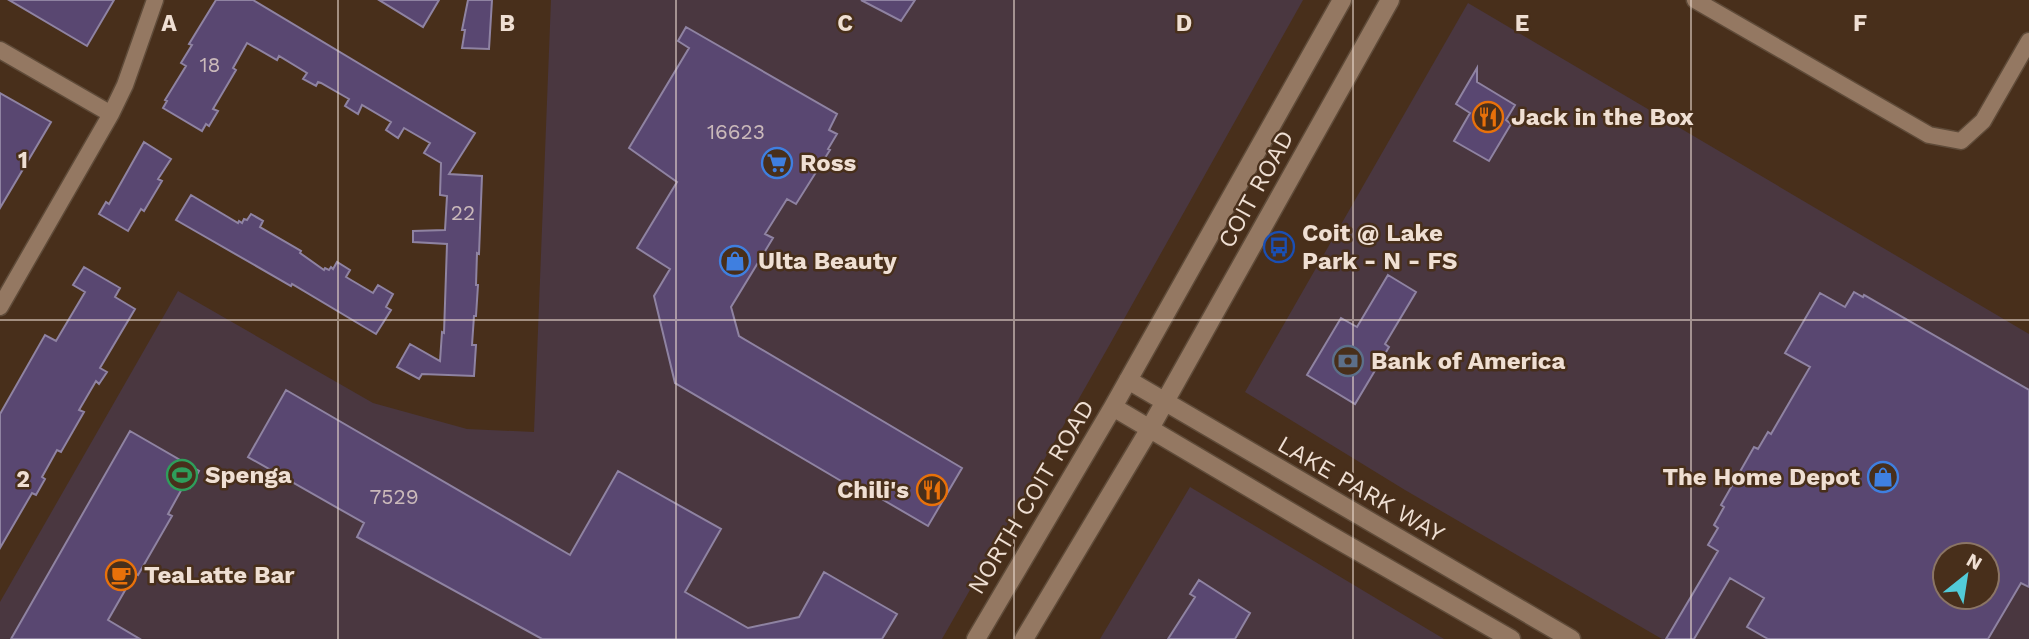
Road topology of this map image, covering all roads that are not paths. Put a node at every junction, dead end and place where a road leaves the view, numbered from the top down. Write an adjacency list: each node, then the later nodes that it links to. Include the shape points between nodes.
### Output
1 (155, 0): 7 (street)
2 (1342, 0): 9 (main road, COIT ROAD)
3 (1390, 0): 10 (main road, COIT ROAD)
4 (1695, 0): 5 (street, via 1928,135 1961,141 1983,121)
5 (2029, 41)
6 (0, 50): 7 (street)
7 (111, 114): 8 (street)
8 (0, 307)
9 (1128, 380): 10 (main road, LAKE PARK WAY); 11 (main road, NORTH COIT ROAD)
10 (1165, 401): 12 (main road); 16 (main road, LAKE PARK WAY)
11 (1113, 407): 12 (main road); 13 (main road, NORTH COIT ROAD)
12 (1149, 430): 14 (main road); 15 (main road)
13 (976, 639)
14 (1024, 639)
15 (1511, 639)
16 (1571, 639)

